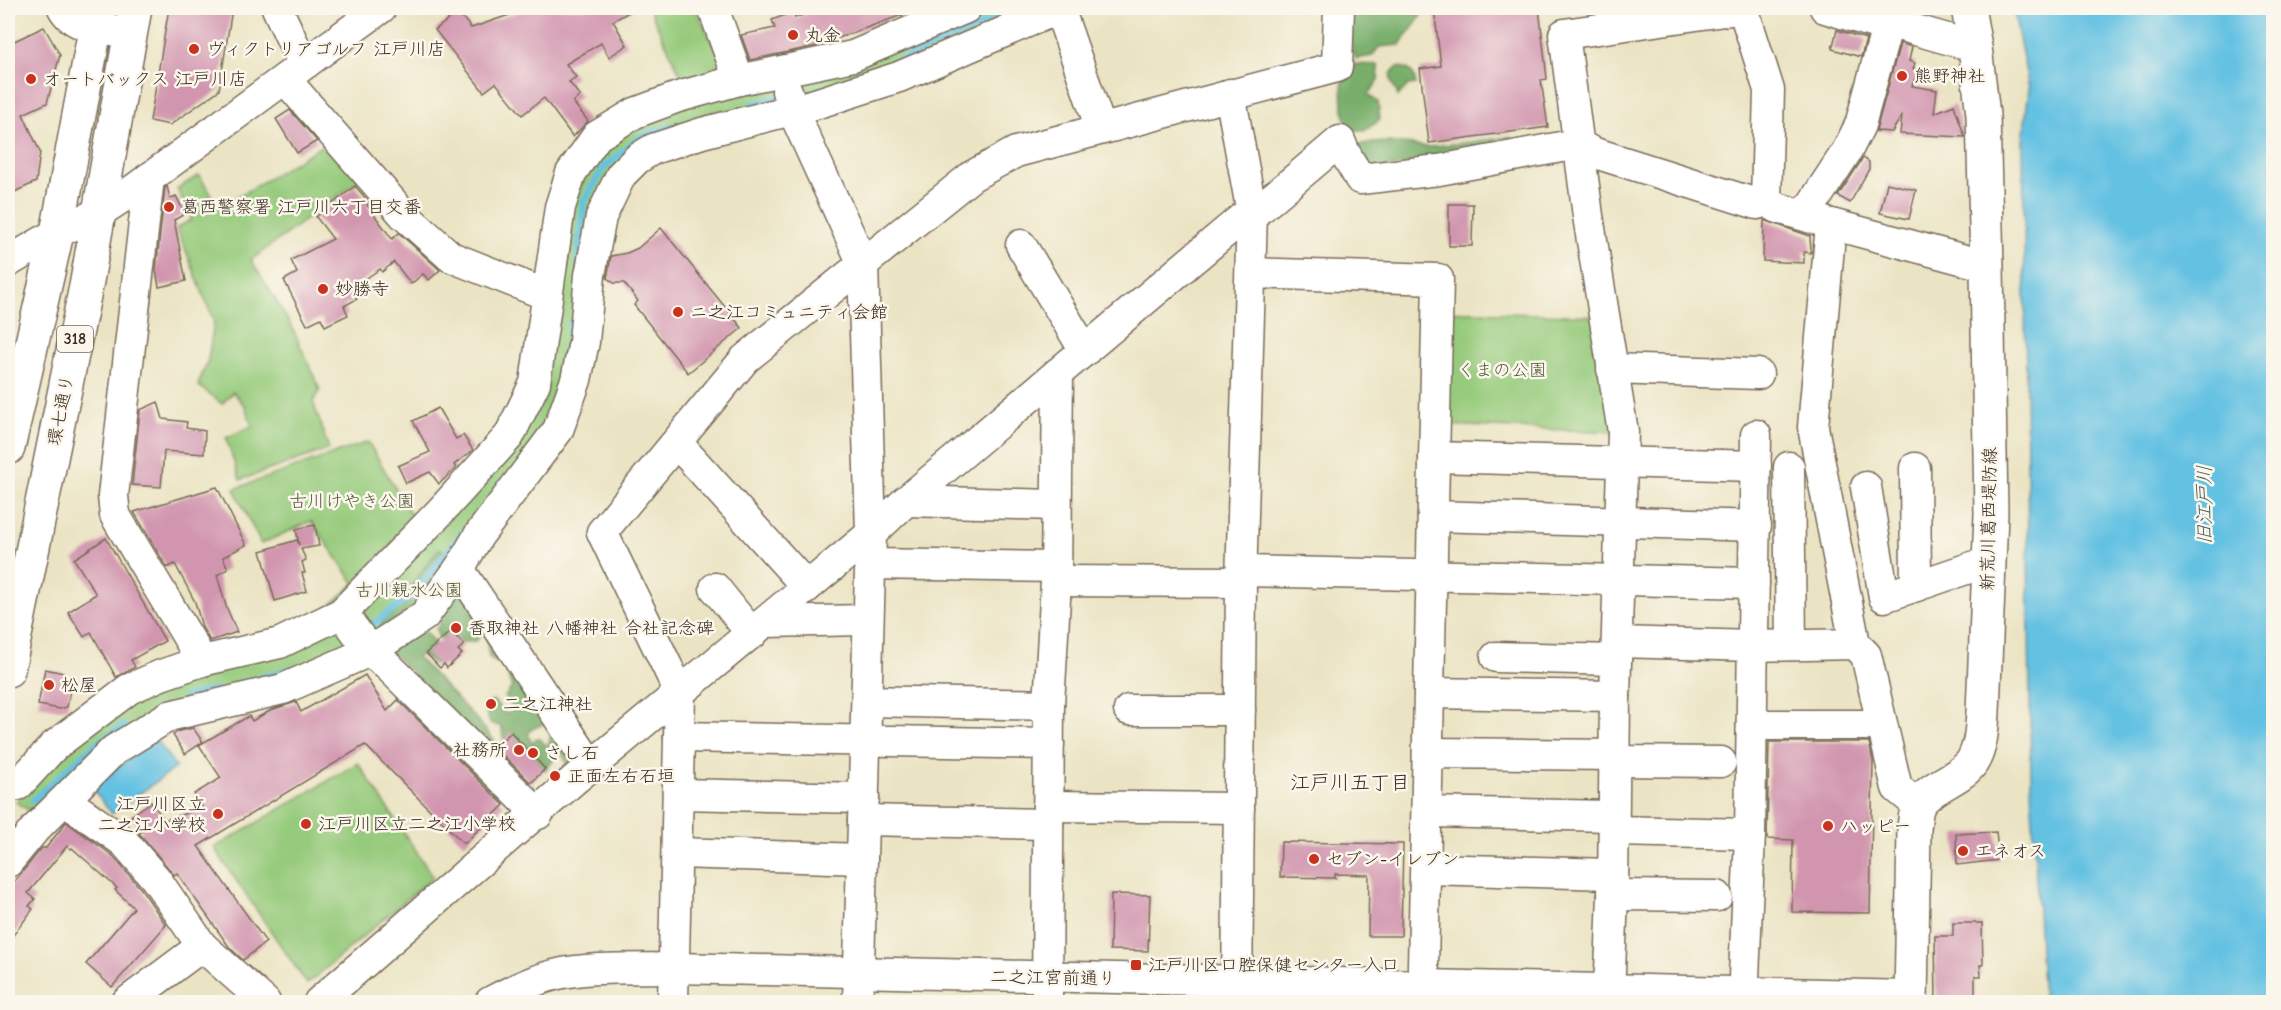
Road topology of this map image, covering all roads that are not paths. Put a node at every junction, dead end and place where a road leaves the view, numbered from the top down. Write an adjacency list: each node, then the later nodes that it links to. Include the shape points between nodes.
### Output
1 (63, 8): 11 (street, via 76,23)
2 (277, 8): 16 (street, via 296,49)
3 (381, 8): 16 (street)
4 (712, 8): 18 (street)
5 (1060, 8): 20 (street, via 898,77); 21 (street)
6 (1339, 8): 19 (street, via 1337,67)
7 (1742, 8): 13 (street); 24 (street, via 1769,90)
8 (1825, 8): 14 (street)
9 (1968, 8): 15 (main road, 新荒川葛西堤防線)
10 (957, 9): 17 (street, via 853,56)
11 (97, 17): 12 (street); 30 (main road, 318)
12 (133, 20): 26 (main road, 環七通り / 318)
13 (1563, 21): 22 (street)
14 (1887, 27): 15 (street, via 1895,24); 29 (street, via 1860,125)
15 (1975, 46): 34 (main road, 新荒川葛西堤防線, via 1983,115)
16 (295, 71): 23 (street); 36 (street, via 403,214 451,257)
17 (782, 71): 18 (street); 20 (street)
18 (739, 80): 25 (street, via 635,113 597,136 571,173)
19 (1230, 94): 21 (street); 27 (street)
20 (792, 109): 28 (street, via 653,149 621,175); 33 (street)
21 (1101, 129): 33 (street, via 1016,152 972,176)
22 (1577, 144): 24 (street, via 1757,204); 27 (street, via 1439,170 1360,178 1340,141); 38 (street)
23 (149, 178): 26 (street); 75 (street, via 113,496 116,515)
24 (1766, 201): 29 (street)
25 (560, 207): 28 (street); 36 (street)
26 (100, 212): 30 (street); 76 (main road, 環七通り / 318)
27 (1252, 213): 35 (street); 37 (street)
28 (601, 217): 58 (street, via 590,275 584,342 576,380 558,430 479,535)
29 (1818, 220): 34 (street); 70 (street, via 1813,427)
30 (57, 233): 32 (street); 43 (main road, 318)
31 (1021, 245): 37 (street)
32 (8, 262)
33 (863, 264): 42 (street, via 745,359); 55 (street)
34 (1987, 266): 57 (main road, 新荒川葛西堤防線)
35 (1251, 273): 44 (street, via 1438,279); 61 (street)
36 (547, 295): 69 (street, via 535,383 509,436 438,514)
37 (1084, 351): 39 (street)
38 (1612, 369): 40 (street); 45 (street, via 1623,432)
39 (1058, 373): 50 (street); 51 (street)
40 (1758, 374)
41 (1756, 435): 46 (street)
42 (677, 443): 65 (street); 77 (street, via 602,532)
43 (8, 448)
44 (1434, 457): 45 (street); 52 (street)
45 (1621, 463): 46 (street); 53 (street)
46 (1756, 466): 54 (street)
47 (1789, 467): 71 (street)
48 (1915, 468): 64 (street)
49 (1866, 487): 64 (street, via 1884,597)
50 (906, 501): 51 (street); 55 (street)
51 (1056, 505): 59 (street)
52 (1433, 516): 53 (street); 60 (street)
53 (1620, 522): 54 (street); 62 (street)
54 (1756, 526): 63 (street)
55 (871, 534): 56 (street); 65 (street)
56 (870, 564): 59 (street); 67 (street)
57 (1990, 564): 64 (street); 96 (main road, 新荒川葛西堤防線, via 1983,712 1977,749 1966,769)
58 (459, 569): 69 (street, via 424,616); 92 (street)
59 (1056, 574): 61 (street); 81 (street)
60 (1432, 576): 61 (street); 62 (street); 78 (street)
61 (1242, 577): 83 (street)
62 (1619, 580): 63 (street); 73 (street)
63 (1754, 583): 72 (street)
64 (1916, 586)
65 (807, 587): 68 (street)
66 (715, 588): 68 (street)
67 (868, 620): 68 (street); 80 (street)
68 (758, 628): 77 (street)
69 (357, 633): 75 (street, via 280,643); 95 (street, via 283,689 169,716 114,750); 100 (street)
70 (1855, 644): 71 (street); 85 (street, via 1866,655)
71 (1791, 645): 72 (street)
72 (1753, 646): 73 (street); 84 (street)
73 (1617, 651): 74 (street); 79 (street)
74 (1496, 657)
75 (202, 661): 93 (street, via 129,689 54,746 18,785)
76 (8, 670)
77 (680, 693): 86 (street); 92 (street)
78 (1430, 693): 79 (street); 89 (street)
79 (1615, 696): 90 (street)
80 (867, 701): 81 (street); 87 (street)
81 (1049, 705): 88 (street)
82 (1129, 710): 83 (street)
83 (1240, 711): 97 (street)
84 (1752, 725): 85 (street); 103 (street)
85 (1882, 725): 96 (street, via 1897,788)
86 (679, 737): 87 (street); 94 (street)
87 (866, 740): 88 (street); 98 (street)
88 (1049, 744): 101 (street)
89 (1428, 753): 90 (street); 99 (street)
90 (1615, 758): 91 (street); 102 (street)
91 (1721, 762)
92 (591, 766): 100 (street)
93 (8, 787)
94 (678, 794): 98 (street); 104 (street)
95 (66, 801): 106 (street); 110 (street, via 124,842 156,879)
96 (1918, 804): 119 (main road, via 1914,829)
97 (1239, 808): 101 (street); 114 (street)
98 (863, 809): 101 (street); 105 (street)
99 (1427, 812): 102 (street); 107 (street)
100 (538, 814): 122 (street)
101 (1048, 814): 113 (street)
102 (1614, 823): 103 (street); 108 (street)
103 (1750, 834): 118 (street)
104 (676, 854): 105 (street); 111 (street)
105 (862, 859): 112 (street)
106 (8, 862)
107 (1426, 869): 108 (street); 115 (street, via 1423,967)
108 (1612, 884): 109 (street); 117 (street)
109 (1717, 896)
110 (202, 946): 120 (street); 121 (street)
111 (674, 968): 112 (street, 二之江宮前通り); 123 (street, 二之江宮前通り, via 555,975); 124 (street)
112 (859, 973): 113 (street, 二之江宮前通り); 125 (street)
113 (1047, 990): 114 (street, 二之江宮前通り)
114 (1237, 992): 115 (street, 二之江宮前通り)
115 (1428, 994): 116 (street, 二之江宮前通り)
116 (1517, 995): 117 (street, 二之江宮前通り)
117 (1606, 996): 118 (street, 二之江宮前通り)
118 (1744, 997): 119 (street, 二之江宮前通り)
119 (1911, 999)
120 (127, 1002)
121 (265, 1002)
122 (319, 1002)
123 (490, 1002)
124 (674, 1002)
125 (858, 1002)

